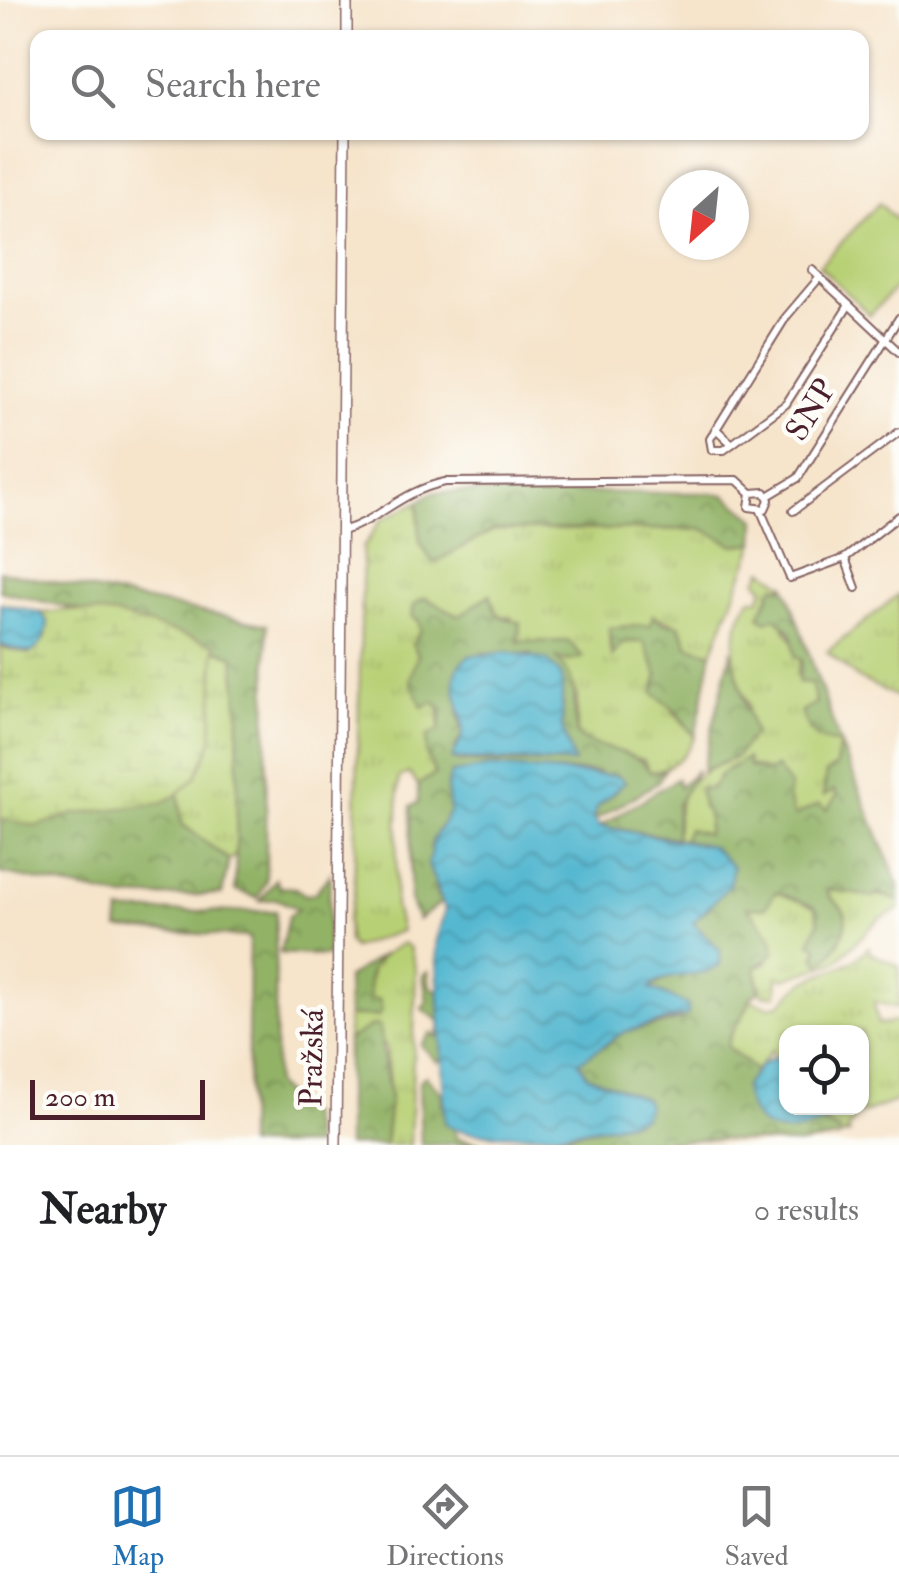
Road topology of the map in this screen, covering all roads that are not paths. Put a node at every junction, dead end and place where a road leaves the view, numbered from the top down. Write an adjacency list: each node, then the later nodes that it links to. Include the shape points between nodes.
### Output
1 (348, 0): 2 (main road)
2 (347, 30)
3 (346, 140): 18 (main road, Pražská)
4 (812, 270): 5 (street)
5 (820, 278): 6 (street); 10 (street, via 786,317)
6 (849, 305): 8 (street); 12 (street, via 786,404)
7 (899, 318): 8 (street, SNP)
8 (885, 338): 9 (street); 14 (street, SNP, via 798,478)
9 (899, 352)
10 (716, 430): 12 (street); 12 (street, via 712,450)
11 (899, 432): 16 (street)
12 (732, 444)
13 (750, 493): 14 (street); 15 (street, via 749,506); 18 (street, via 738,480 444,482 416,488)
14 (768, 496): 15 (street)
15 (761, 511): 19 (street, via 790,578)
16 (792, 511)
17 (899, 516): 19 (street)
18 (342, 531): 21 (main road, Pražská)
19 (844, 558): 20 (street)
20 (856, 588)
21 (336, 1145)

